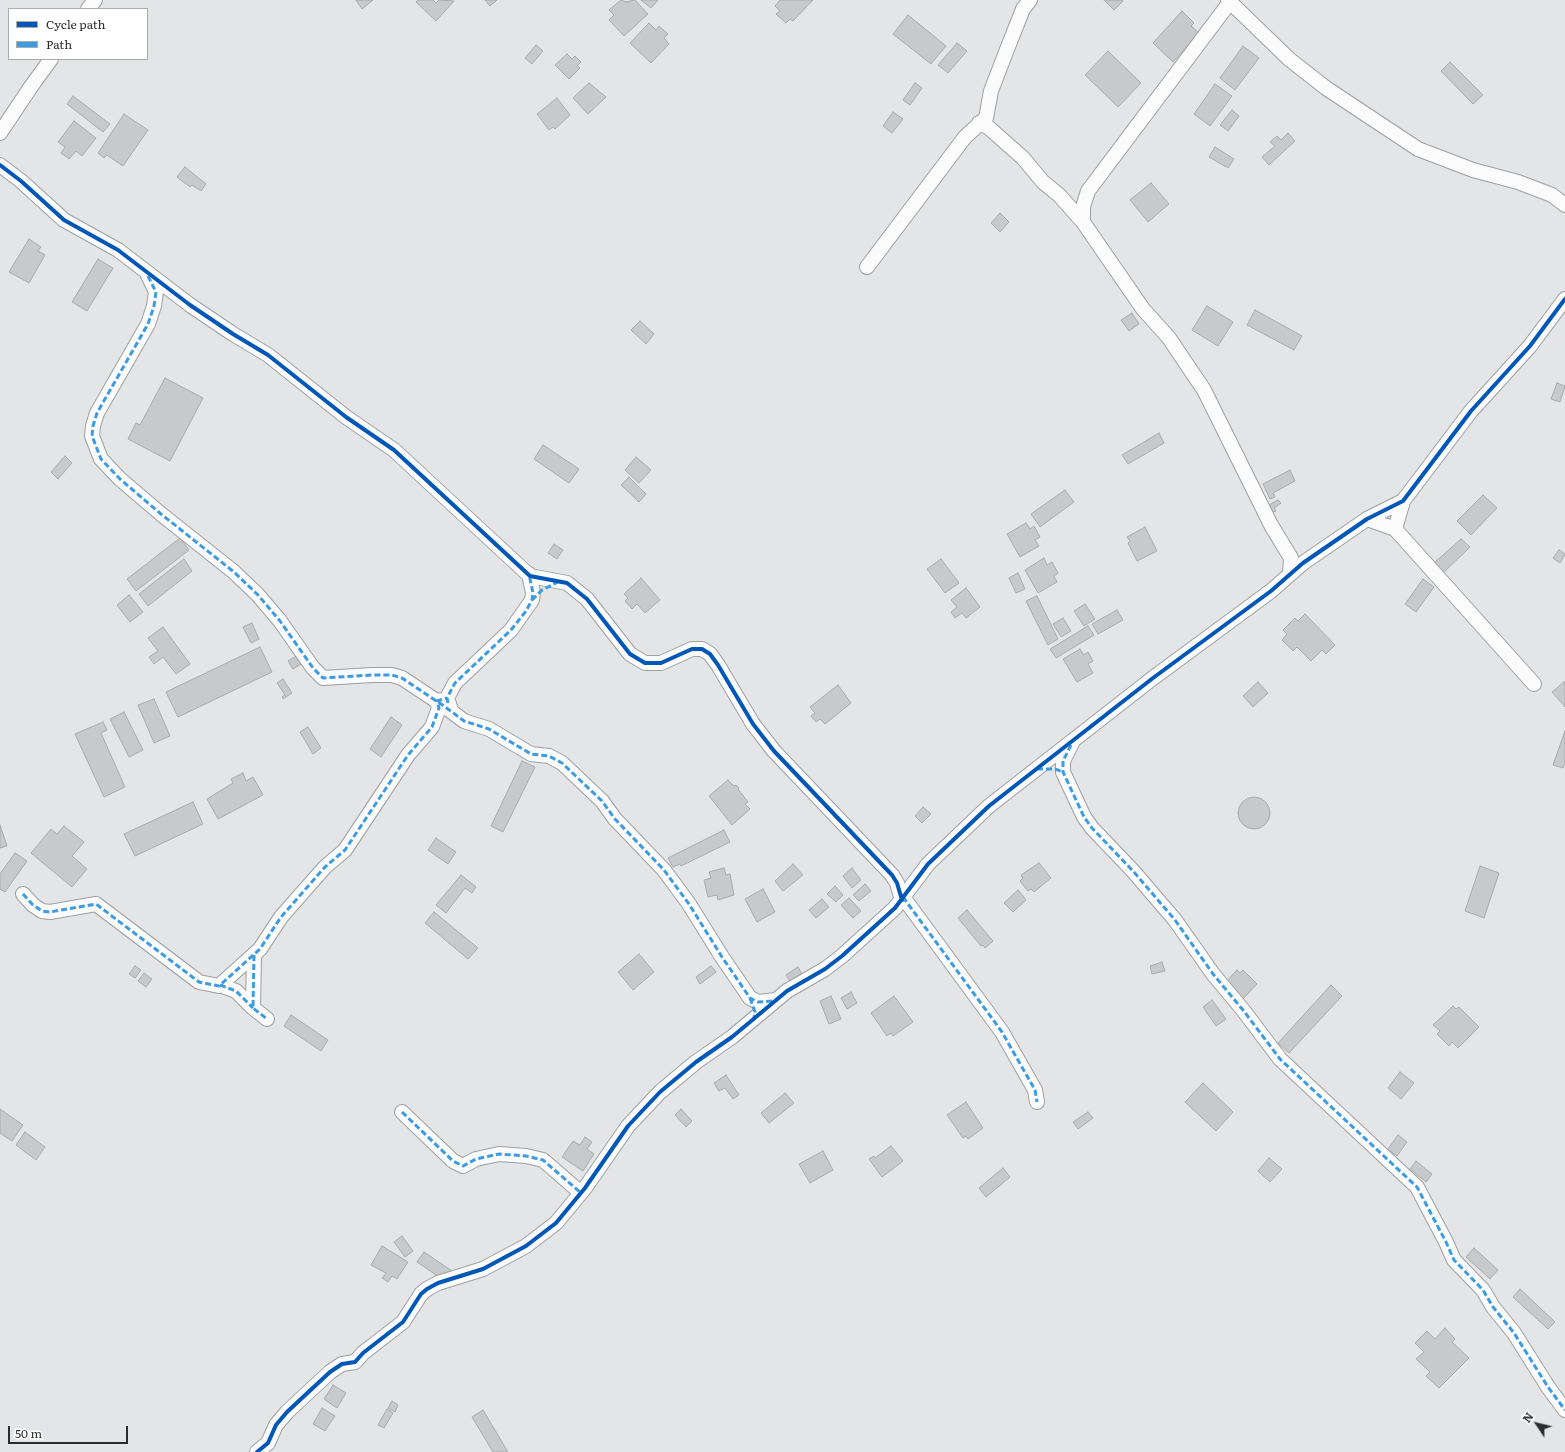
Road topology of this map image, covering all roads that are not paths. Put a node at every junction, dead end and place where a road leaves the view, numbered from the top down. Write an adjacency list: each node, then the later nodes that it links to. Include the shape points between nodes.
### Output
1 (95, 0): 4 (street)
2 (1030, 0): 6 (street, via 1023,9 1006,52)
3 (1229, 1): 9 (street); 11 (street, via 1289,59 1326,88 1418,149 1473,170 1552,195)
4 (89, 8)
5 (50, 60): 7 (street)
6 (984, 123): 10 (street); 13 (street, via 965,137)
7 (0, 133)
8 (0, 165): 14 (street, via 64,220 118,250)
9 (1088, 191): 10 (street, via 1071,197); 12 (street, via 1083,207)
10 (1059, 195): 12 (street)
11 (1565, 205)
12 (1083, 222): 19 (street, via 1143,309 1169,338 1204,390 1271,525)
13 (867, 267)
14 (143, 268): 20 (street, via 208,318 268,355 346,417 394,450); 24 (street, via 156,292 154,306 148,324 97,413 92,436 101,459 120,479 234,572 258,595 323,678 392,675 402,678)
15 (1565, 299): 16 (street, via 1530,346 1471,412)
16 (1403, 501): 17 (street); 18 (street)
17 (1367, 519): 18 (street); 19 (street)
18 (1395, 529): 23 (street)
19 (1297, 561): 25 (street, via 1290,574 1271,591)
20 (529, 574): 21 (street); 22 (street, via 534,593)
21 (560, 582): 22 (street, via 542,590); 29 (street, via 567,583 586,598 630,654 645,662 661,663 692,649 702,649 710,654 753,724 774,751 892,875)
22 (532, 600): 24 (street, via 511,630 455,683)
23 (1534, 684)
24 (445, 704): 32 (street, via 439,708 432,728 408,755 345,850 281,916); 34 (street, via 464,722 489,729 531,754 549,756 582,780 664,870)
25 (1074, 739): 26 (street); 27 (street, via 1063,761)
26 (1037, 769): 27 (street, via 1055,769); 28 (street, via 983,812 928,864)
27 (1063, 772): 42 (street, via 1084,817 1092,828 1175,920 1216,979 1280,1059 1417,1187 1454,1260 1483,1290)
28 (914, 883): 29 (street); 31 (street)
29 (897, 884): 31 (street)
30 (23, 894): 33 (street, via 42,911 50,912 96,904 199,982)
31 (902, 898): 35 (street, via 895,908 842,956); 39 (street, via 1002,1032 1035,1090)
32 (254, 954): 33 (street); 36 (street)
33 (220, 985): 36 (street, via 236,991)
34 (750, 998): 35 (street, via 758,1002); 37 (street, via 755,1012)
35 (776, 1000): 37 (street)
36 (254, 1008): 38 (street)
37 (754, 1018): 41 (street, via 732,1038 696,1062 660,1092 628,1126)
38 (267, 1019)
39 (1037, 1102)
40 (402, 1112): 41 (street, via 453,1161 463,1166 476,1159 499,1154 526,1156 543,1160)
41 (581, 1193): 43 (street, via 556,1223 526,1246 483,1269 438,1283 421,1294 403,1322 362,1353 355,1362 342,1364 330,1372 286,1412 276,1425 268,1443)
42 (1565, 1410)
43 (257, 1452)

